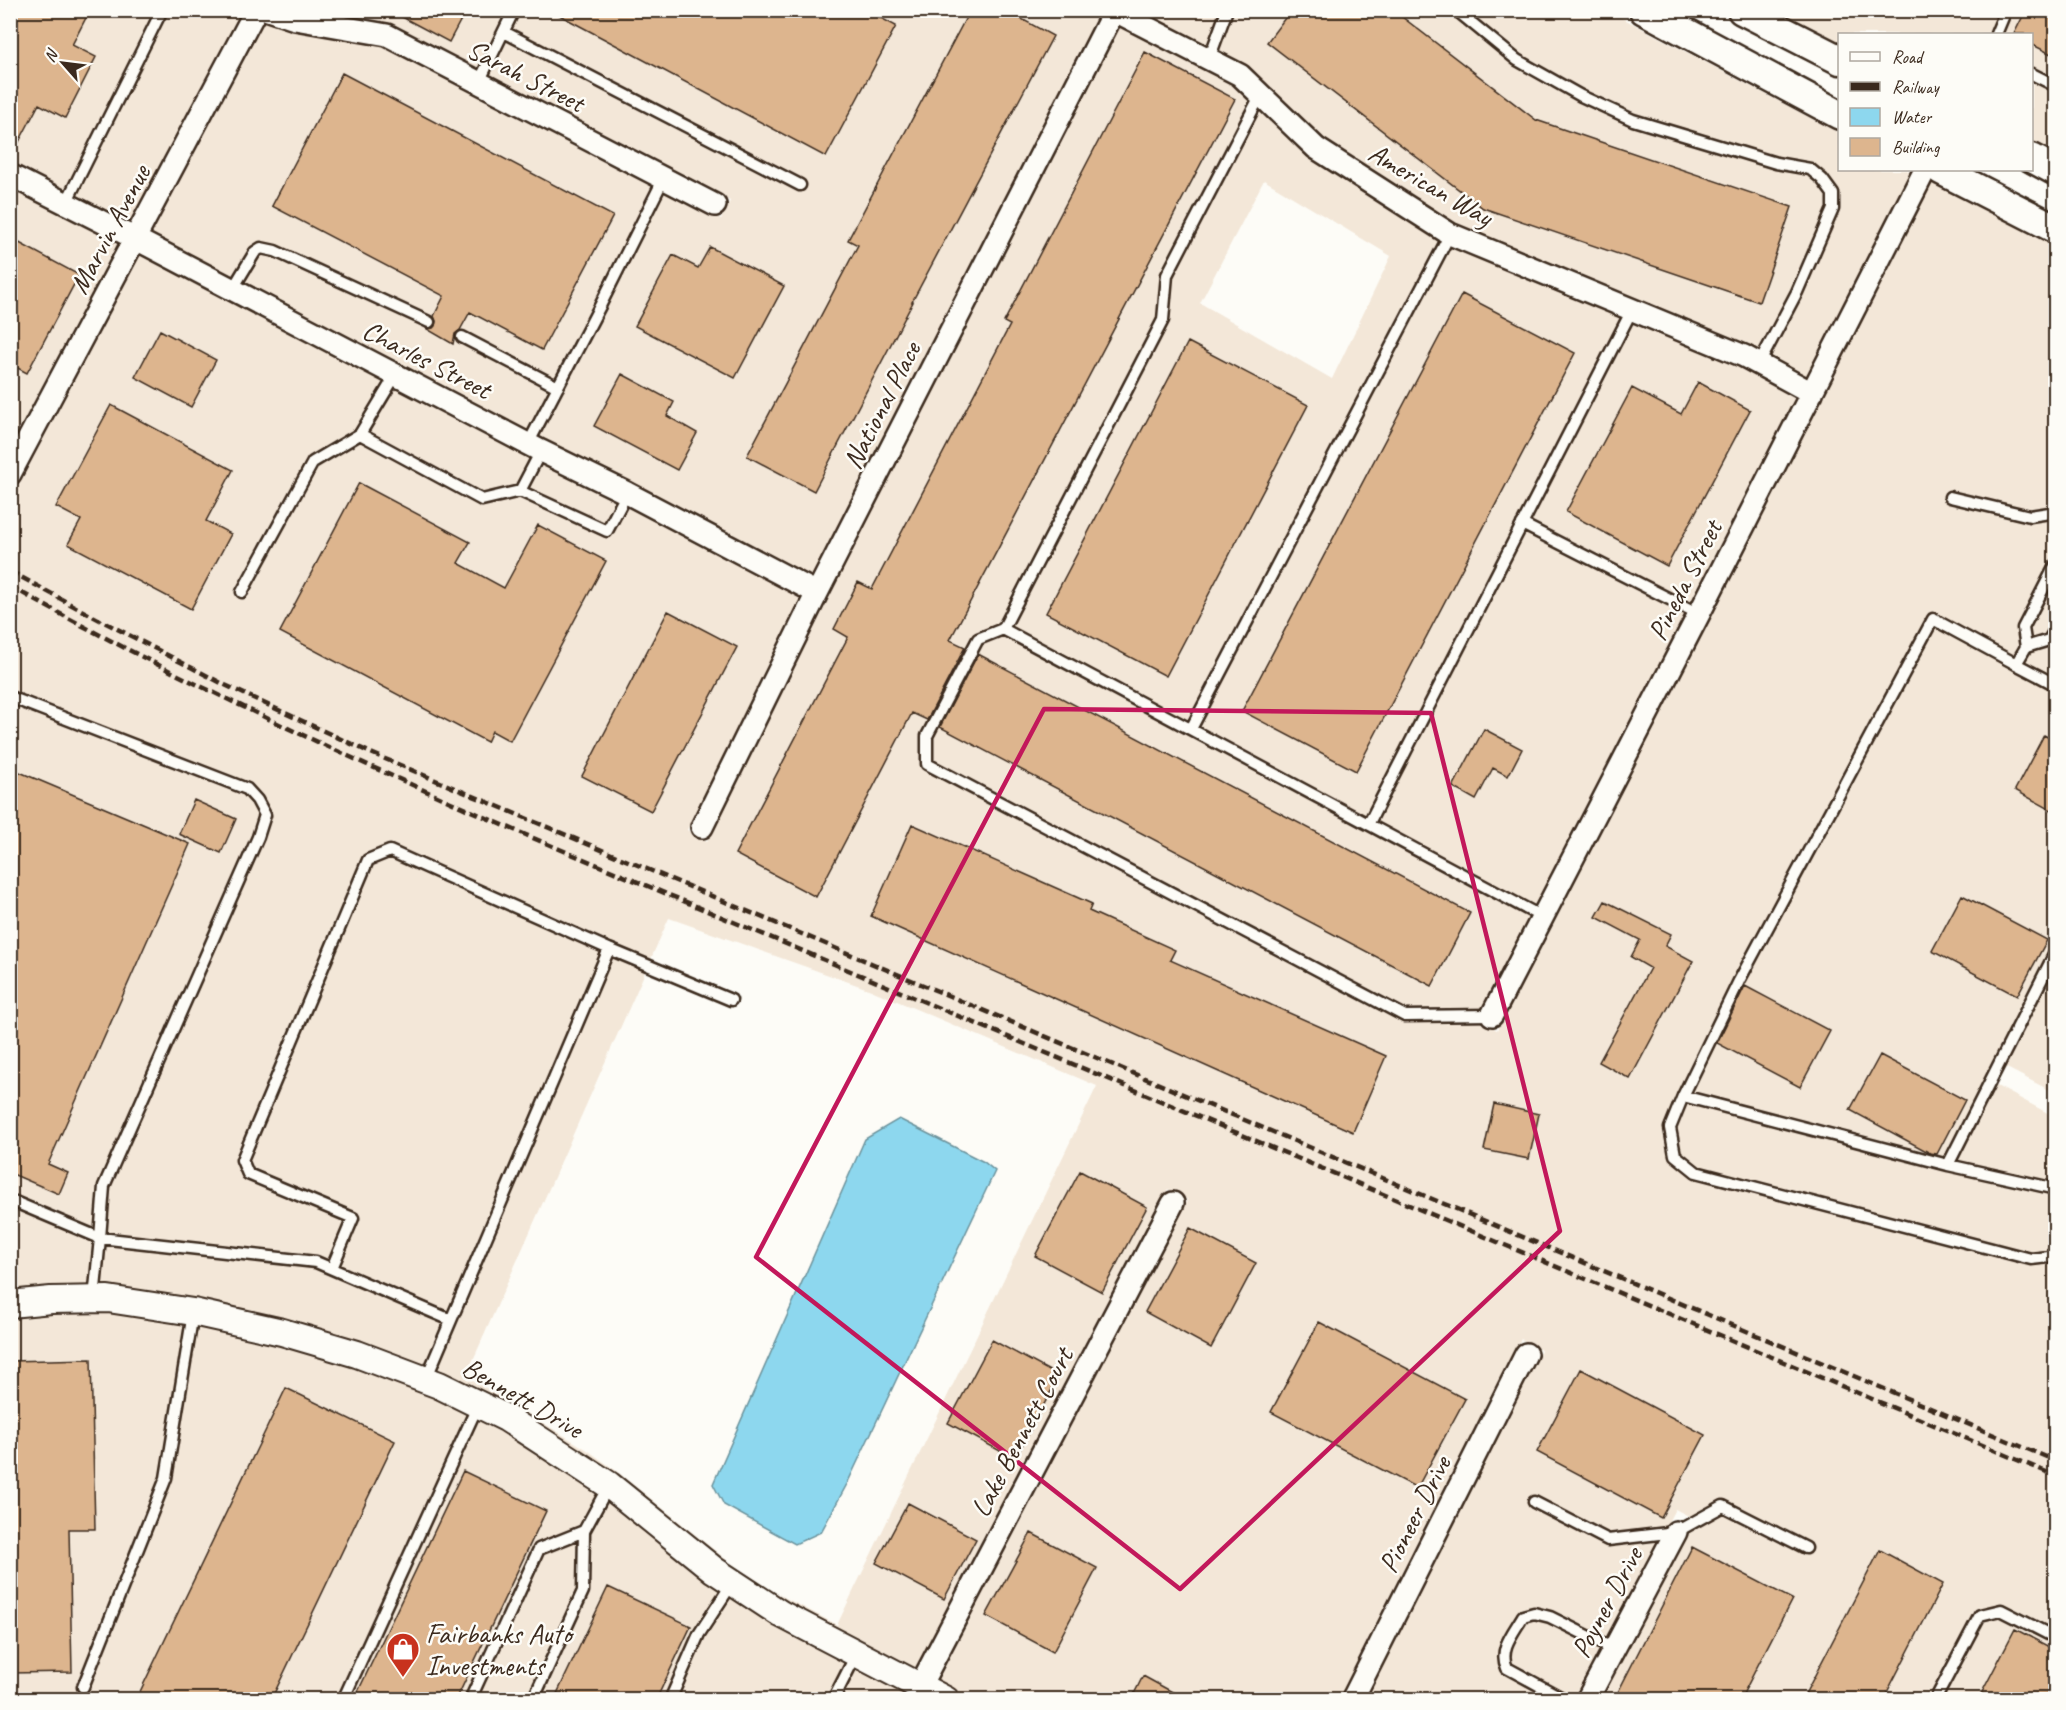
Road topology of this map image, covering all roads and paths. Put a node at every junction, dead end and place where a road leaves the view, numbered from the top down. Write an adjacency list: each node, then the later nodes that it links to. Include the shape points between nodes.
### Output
1 (162, 10): 29 (lane)
2 (256, 10): 33 (street, Marvin Avenue)
3 (268, 10): 18 (street, Sarah Street, via 295,19 387,35)
4 (514, 10): 12 (lane)
5 (1227, 10): 14 (lane)
6 (1456, 10): 38 (lane, via 1516,60 1581,96 1633,120 1776,163 1810,169 1822,179 1833,194 1833,209)
7 (1644, 10): 16 (main road)
8 (1742, 10): 11 (main road)
9 (2006, 10): 13 (lane)
10 (1114, 11): 14 (street, American Way); 53 (street, National Place)
11 (1771, 19): 15 (main road); 16 (main road)
12 (504, 32): 18 (lane); 28 (lane)
13 (1996, 33)
14 (1209, 59): 20 (street, American Way, via 1240,75)
15 (1838, 59)
16 (1746, 64): 21 (main road)
17 (2033, 75): 19 (lane)
18 (478, 82): 27 (street, Sarah Street)
19 (2055, 86)
20 (1262, 94): 32 (street, American Way, via 1316,148); 57 (lane, via 1167,275 1163,320)
21 (1838, 114)
22 (2033, 159): 25 (main road)
23 (1924, 171): 41 (street, Pineda Street)
24 (1943, 171): 31 (main road)
25 (2055, 171)
26 (10, 175): 29 (street, Charles Street)
27 (664, 178): 30 (street, Sarah Street); 40 (lane)
28 (800, 185)
29 (66, 203): 33 (street, Charles Street)
30 (716, 205)
31 (2055, 229)
32 (1450, 234): 35 (street, American Way); 62 (lane)
33 (136, 238): 34 (street, Charles Street); 44 (street, Marvin Avenue)
34 (232, 290): 36 (lane, via 261,248); 39 (street, Charles Street)
35 (1632, 310): 38 (street, American Way); 49 (lane)
36 (429, 322)
37 (462, 337): 40 (lane)
38 (1760, 364): 41 (street, American Way)
39 (395, 376): 42 (lane); 43 (street, Charles Street)
40 (558, 387): 43 (lane)
41 (1812, 393): 55 (street, Pineda Street)
42 (360, 434): 45 (lane, via 482,500); 52 (lane, via 313,462)
43 (535, 448): 45 (lane); 46 (street, Charles Street)
44 (10, 474)
45 (520, 491): 46 (lane, via 607,531)
46 (627, 493): 53 (street, Charles Street)
47 (1950, 497): 48 (lane, via 2030,516)
48 (2055, 512)
49 (1522, 524): 55 (lane); 63 (lane)
50 (2055, 564): 51 (lane)
51 (2044, 587): 54 (lane); 58 (lane, via 2023,628)
52 (242, 592)
53 (817, 593): 64 (street, National Place)
54 (2055, 594)
55 (1699, 614): 65 (street, Pineda Street)
56 (2055, 628): 58 (lane, via 2049,640)
57 (1003, 629): 62 (lane); 69 (lane, via 978,639 927,736 927,764 1405,1016)
58 (2026, 647): 59 (lane)
59 (2016, 664): 60 (lane); 70 (lane, via 1933,619 1739,981)
60 (2055, 685)
61 (10, 697): 75 (lane, via 247,789 265,815 104,1186)
62 (1191, 729): 63 (lane)
63 (1369, 824): 65 (lane)
64 (702, 827)
65 (1542, 917): 69 (street, Pineda Street)
66 (609, 949): 68 (lane); 77 (lane, via 390,851 368,860 242,1160 248,1174 353,1218); 81 (lane)
67 (2055, 951): 71 (lane)
68 (731, 1000)
69 (1492, 1015)
70 (1683, 1096): 71 (lane); 76 (lane, via 1670,1128 1675,1155 1696,1172 2031,1259 2049,1257)
71 (1948, 1165): 72 (lane)
72 (2055, 1189)
73 (10, 1200): 75 (lane)
74 (1173, 1203): 94 (street, Lake Bennett Court)
75 (100, 1238): 77 (lane, via 316,1262); 78 (lane)
76 (2055, 1250)
77 (332, 1268): 81 (lane)
78 (94, 1299): 79 (street, Bennett Drive); 80 (street, Bennett Drive)
79 (10, 1304)
80 (193, 1312): 83 (street, Bennett Drive, via 347,1350); 95 (lane, via 166,1478)
81 (451, 1320): 83 (lane)
82 (1526, 1354): 102 (street, Pioneer Drive)
83 (426, 1380): 84 (street, Bennett Drive)
84 (478, 1405): 85 (street, Bennett Drive, via 506,1418); 96 (lane)
85 (609, 1485): 87 (lane); 90 (street, Bennett Drive)
86 (1534, 1502): 88 (lane, via 1608,1540)
87 (584, 1531): 97 (lane, via 539,1549); 98 (lane, via 583,1591)
88 (1676, 1532): 89 (lane, via 1722,1506); 92 (street, Poyner Drive)
89 (1806, 1548)
90 (733, 1582): 93 (street, Bennett Drive, via 781,1614); 99 (lane, via 699,1634)
91 (2055, 1638): 105 (lane, via 2001,1610 1980,1615)
92 (1614, 1649): 103 (lane, via 1550,1617 1534,1612 1523,1616 1503,1651 1507,1668); 104 (street, Poyner Drive)
93 (857, 1653): 94 (street, Bennett Drive); 100 (lane)
94 (920, 1686): 101 (street, Bennett Drive)
95 (83, 1687)
96 (343, 1700)
97 (470, 1700)
98 (533, 1700)
99 (670, 1700)
100 (833, 1700)
101 (946, 1700)
102 (1352, 1700)
103 (1566, 1700)
104 (1587, 1700)
105 (1935, 1700)

